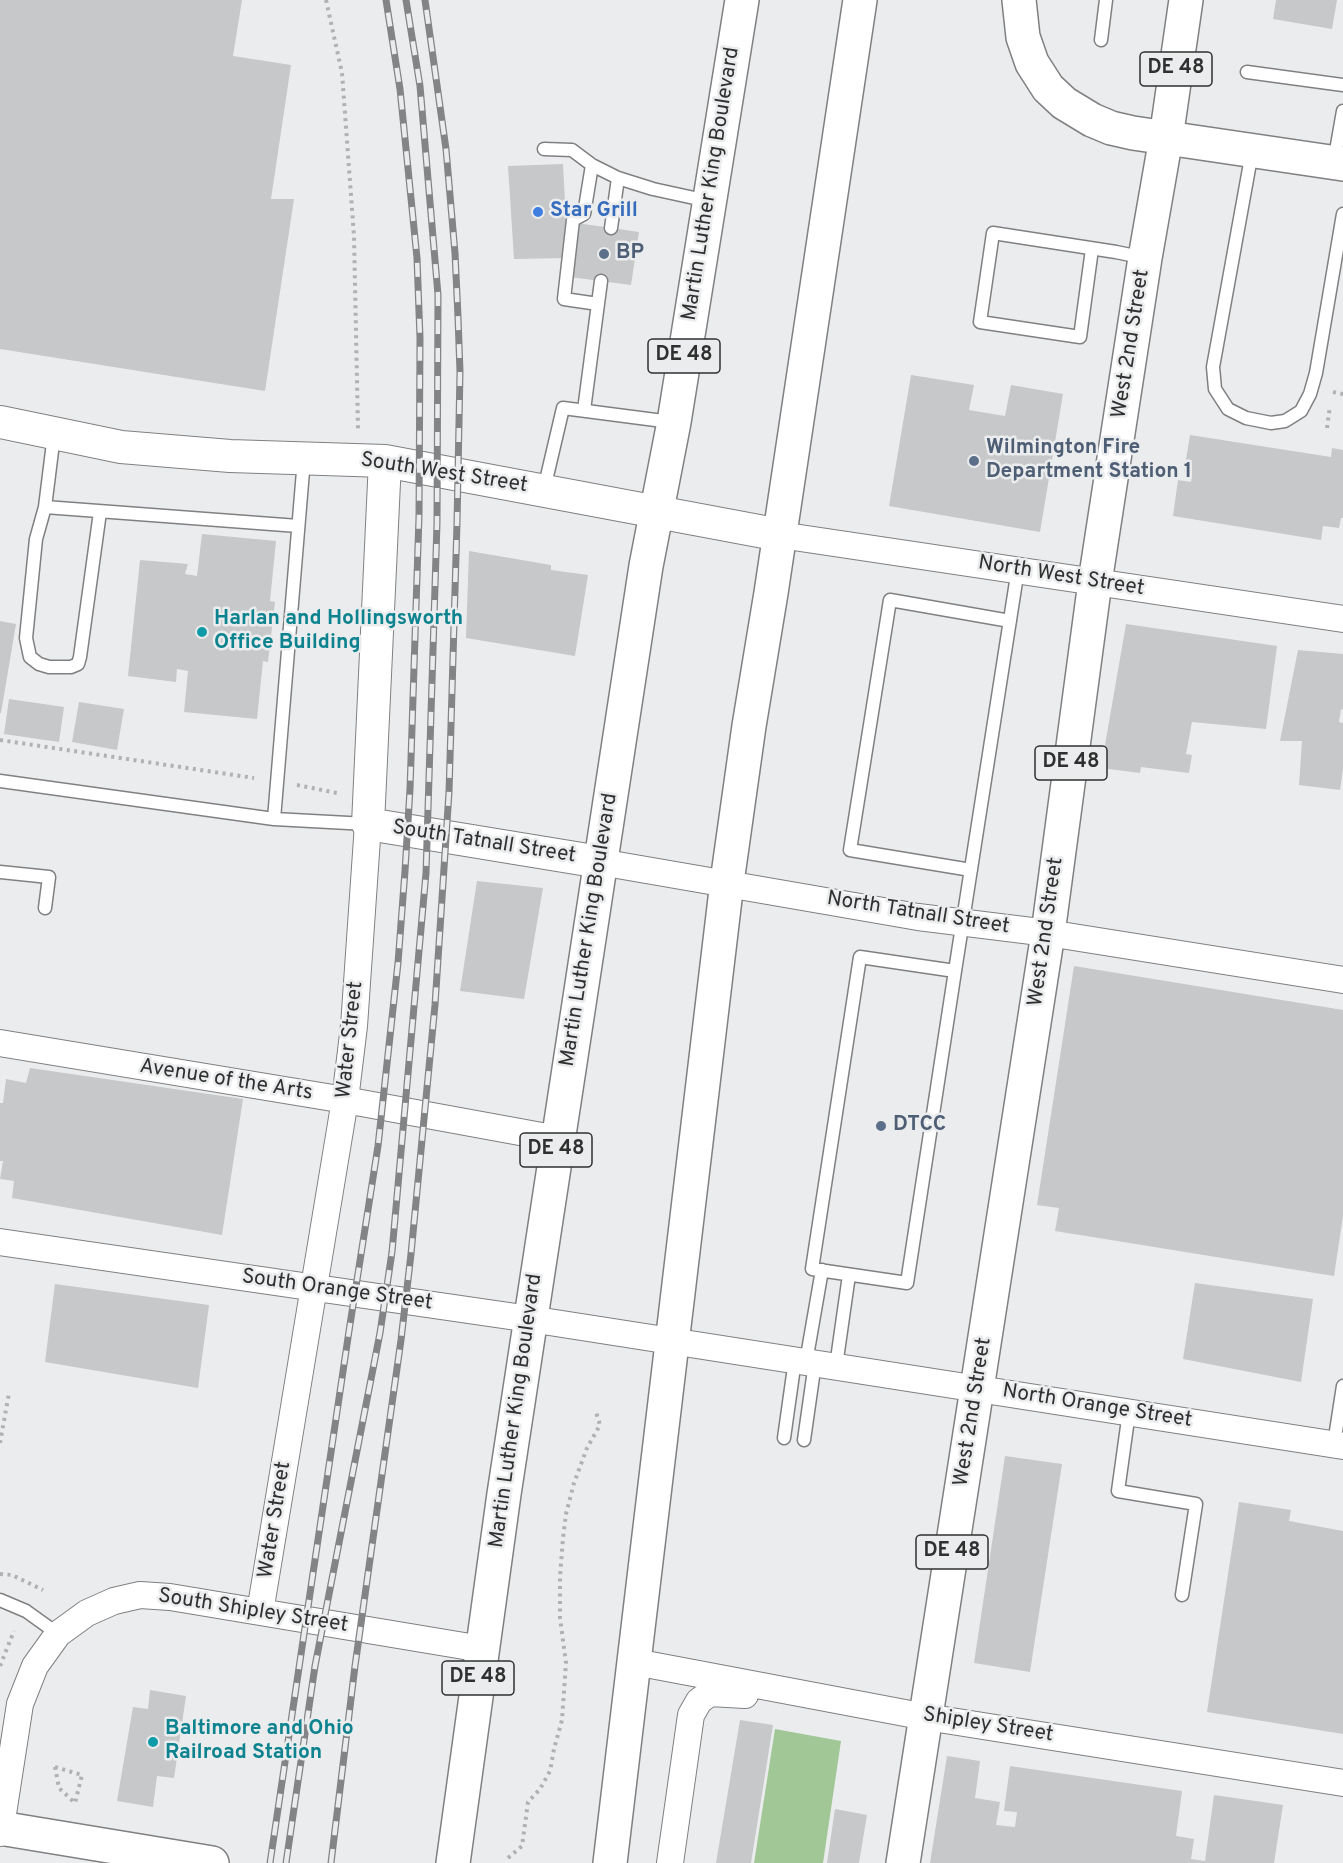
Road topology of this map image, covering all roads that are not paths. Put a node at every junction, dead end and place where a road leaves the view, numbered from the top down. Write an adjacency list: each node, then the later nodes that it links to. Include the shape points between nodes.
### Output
1 (742, 0): 16 (main road, Martin Luther King Boulevard / DE 48)
2 (860, 0): 34 (main road)
3 (1019, 0): 10 (main road, via 1023,36 1032,63 1048,88 1092,120 1111,128)
4 (1106, 0): 6 (lane)
5 (1186, 0): 10 (main road, West 2nd Street / DE 48)
6 (1101, 40)
7 (1247, 72): 8 (lane)
8 (1343, 85)
9 (1343, 111): 13 (lane)
10 (1166, 138): 12 (main road); 20 (main road, West 2nd Street / DE 48)
11 (544, 149): 14 (lane, via 572,150)
12 (1252, 150): 13 (main road); 17 (lane, via 1213,367 1215,389 1228,409 1271,423 1285,421 1301,411 1316,374)
13 (1338, 163)
14 (592, 165): 15 (lane); 22 (lane, via 584,214 573,220 564,299)
15 (618, 178): 16 (lane); 18 (lane)
16 (709, 201): 25 (main road, Martin Luther King Boulevard / DE 48)
17 (1343, 214)
18 (611, 228)
19 (1092, 249): 19 (lane, via 993,233 980,322 1080,337); 20 (lane)
20 (1145, 258): 36 (main road, West 2nd Street / DE 48)
21 (601, 281): 22 (lane)
22 (598, 304): 23 (lane)
23 (584, 410): 25 (lane); 29 (lane, via 563,408)
24 (0, 422): 26 (street, South West Street)
25 (674, 422): 32 (main road, Martin Luther King Boulevard / DE 48)
26 (54, 435): 27 (street, South West Street, via 156,451); 30 (lane)
27 (304, 458): 28 (street, South West Street); 33 (lane)
28 (372, 461): 29 (street, South West Street); 40 (street, Water Street)
29 (544, 490): 32 (street, South West Street)
30 (45, 507): 31 (lane); 31 (lane, via 36,539 26,638 30,657 49,668 78,664)
31 (100, 512): 33 (lane)
32 (657, 512): 34 (street, South West Street); 42 (main road, Martin Luther King Boulevard / DE 48)
33 (298, 526): 41 (lane)
34 (780, 535): 35 (street, North West Street); 45 (main road)
35 (1018, 569): 36 (street, North West Street); 38 (lane)
36 (1095, 582): 37 (street, North West Street); 48 (main road, West 2nd Street / DE 48)
37 (1343, 619)
38 (1010, 621): 43 (lane); 43 (lane, via 890,600 850,850)
39 (0, 781): 41 (lane)
40 (369, 811): 41 (lane); 42 (street, South Tatnall Street); 52 (street, Water Street)
41 (274, 819)
42 (600, 862): 45 (street, North Tatnall Street); 53 (main road, Martin Luther King Boulevard / DE 48)
43 (971, 870): 47 (lane)
44 (0, 872): 46 (lane, via 49,877)
45 (727, 882): 47 (street, North Tatnall Street); 59 (main road)
46 (45, 908)
47 (962, 922): 48 (street, North Tatnall Street); 49 (lane)
48 (1048, 933): 50 (street, North Tatnall Street); 62 (main road, West 2nd Street / DE 48)
49 (955, 971): 55 (lane, via 860,957 812,1269); 56 (lane, via 907,1283)
50 (1343, 980)
51 (0, 1043): 52 (street, Avenue of the Arts)
52 (345, 1100): 53 (street, Avenue of the Arts); 57 (street, Water Street)
53 (558, 1139): 58 (main road, Martin Luther King Boulevard / DE 48)
54 (0, 1242): 57 (street, South Orange Street)
55 (822, 1270): 56 (lane); 60 (lane)
56 (849, 1275): 60 (lane)
57 (314, 1288): 58 (street, South Orange Street); 69 (street, Water Street)
58 (530, 1319): 59 (street, South Orange Street); 71 (main road, Martin Luther King Boulevard / DE 48)
59 (674, 1341): 60 (street, North Orange Street); 72 (main road)
60 (813, 1363): 62 (street, North Orange Street); 64 (lane); 65 (lane)
61 (1343, 1386): 66 (lane)
62 (978, 1388): 63 (street, North Orange Street); 74 (main road, West 2nd Street / DE 48)
63 (1129, 1412): 66 (street, North Orange Street); 67 (lane, via 1118,1491 1196,1504)
64 (784, 1437)
65 (804, 1440)
66 (1339, 1445)
67 (1182, 1595)
68 (0, 1600): 70 (lane, via 26,1611)
69 (260, 1612): 70 (street, South Shipley Street, via 140,1595 87,1613); 71 (street, South Shipley Street)
70 (58, 1634): 76 (street, South Shipley Street, via 35,1666 20,1704)
71 (482, 1649): 79 (main road, Martin Luther King Boulevard / DE 48)
72 (635, 1662): 73 (street, Shipley Street); 80 (main road)
73 (829, 1697): 74 (street, Shipley Street); 81 (street, via 710,1693 699,1701 691,1715)
74 (926, 1717): 75 (street, Shipley Street); 82 (main road, West 2nd Street / DE 48)
75 (1343, 1783)
76 (0, 1828): 77 (street, South Shipley Street); 78 (main road)
77 (0, 1833)
78 (212, 1863)
79 (453, 1863)
80 (610, 1863)
81 (670, 1863)
82 (903, 1863)

